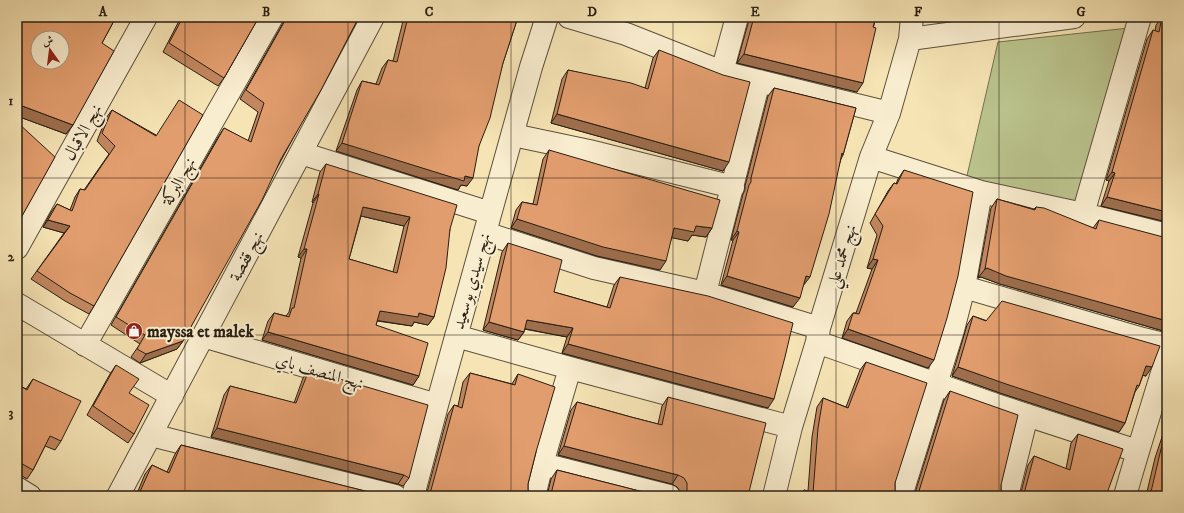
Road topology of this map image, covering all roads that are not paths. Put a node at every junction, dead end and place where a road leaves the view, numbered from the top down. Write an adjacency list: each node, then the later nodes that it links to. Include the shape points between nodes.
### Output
1 (146, 17): 23 (street, نهج الاقبال)
2 (272, 17): 30 (street, نهج البركة)
3 (373, 17): 16 (street, نهج قفصة)
4 (547, 17): 15 (street, نهج سيدي بوسعيد)
5 (569, 17): 10 (street)
6 (912, 17): 11 (street, نهج محمد علي)
7 (1074, 17): 11 (street)
8 (1140, 17): 20 (street)
9 (731, 18): 12 (street)
10 (628, 26): 12 (street)
11 (910, 39): 14 (street, نهج محمد علي)
12 (722, 72): 13 (street)
13 (759, 81): 14 (street); 18 (street)
14 (889, 113): 17 (street, نهج محمد علي)
15 (512, 135): 18 (street, via 589,151); 21 (street, نهج سيدي بوسعيد)
16 (301, 153): 21 (street); 28 (street, نهج قفصة)
17 (871, 158): 19 (street); 27 (street, نهج محمد علي)
18 (733, 187): 25 (street)
19 (981, 192): 20 (street); 24 (street)
20 (1083, 214): 22 (street)
21 (488, 223): 25 (street, via 594,268); 29 (street, نهج سيدي بوسعيد)
22 (1167, 235)
23 (17, 248)
24 (964, 287): 31 (street); 34 (street)
25 (705, 293): 27 (street)
26 (17, 304): 30 (street)
27 (818, 335): 34 (street); 38 (street, نهج محمد علي)
28 (203, 336): 35 (street, نهج قفصة); 36 (street, نهج المنصف باي)
29 (456, 336): 33 (street); 36 (street, نهج سيدي بوسعيد)
30 (85, 345): 35 (street)
31 (1167, 345)
32 (1167, 357): 40 (street)
33 (570, 368): 38 (street); 41 (street)
34 (936, 384): 37 (street); 51 (street)
35 (172, 396): 39 (street, نهج قفصة)
36 (437, 405): 47 (street, نهج سيدي بوسعيد)
37 (1027, 415): 40 (street); 52 (street)
38 (791, 427): 50 (street, نهج محمد علي)
39 (151, 435): 45 (street, نهج قفصة); 46 (street)
40 (1137, 451): 53 (street)
41 (542, 464): 43 (street); 48 (street)
42 (17, 488): 44 (street)
43 (639, 492): 49 (street)
44 (30, 496)
45 (118, 496)
46 (395, 496)
47 (413, 496)
48 (534, 496)
49 (669, 496)
50 (774, 496)
51 (900, 496)
52 (1006, 496)
53 (1125, 496)

